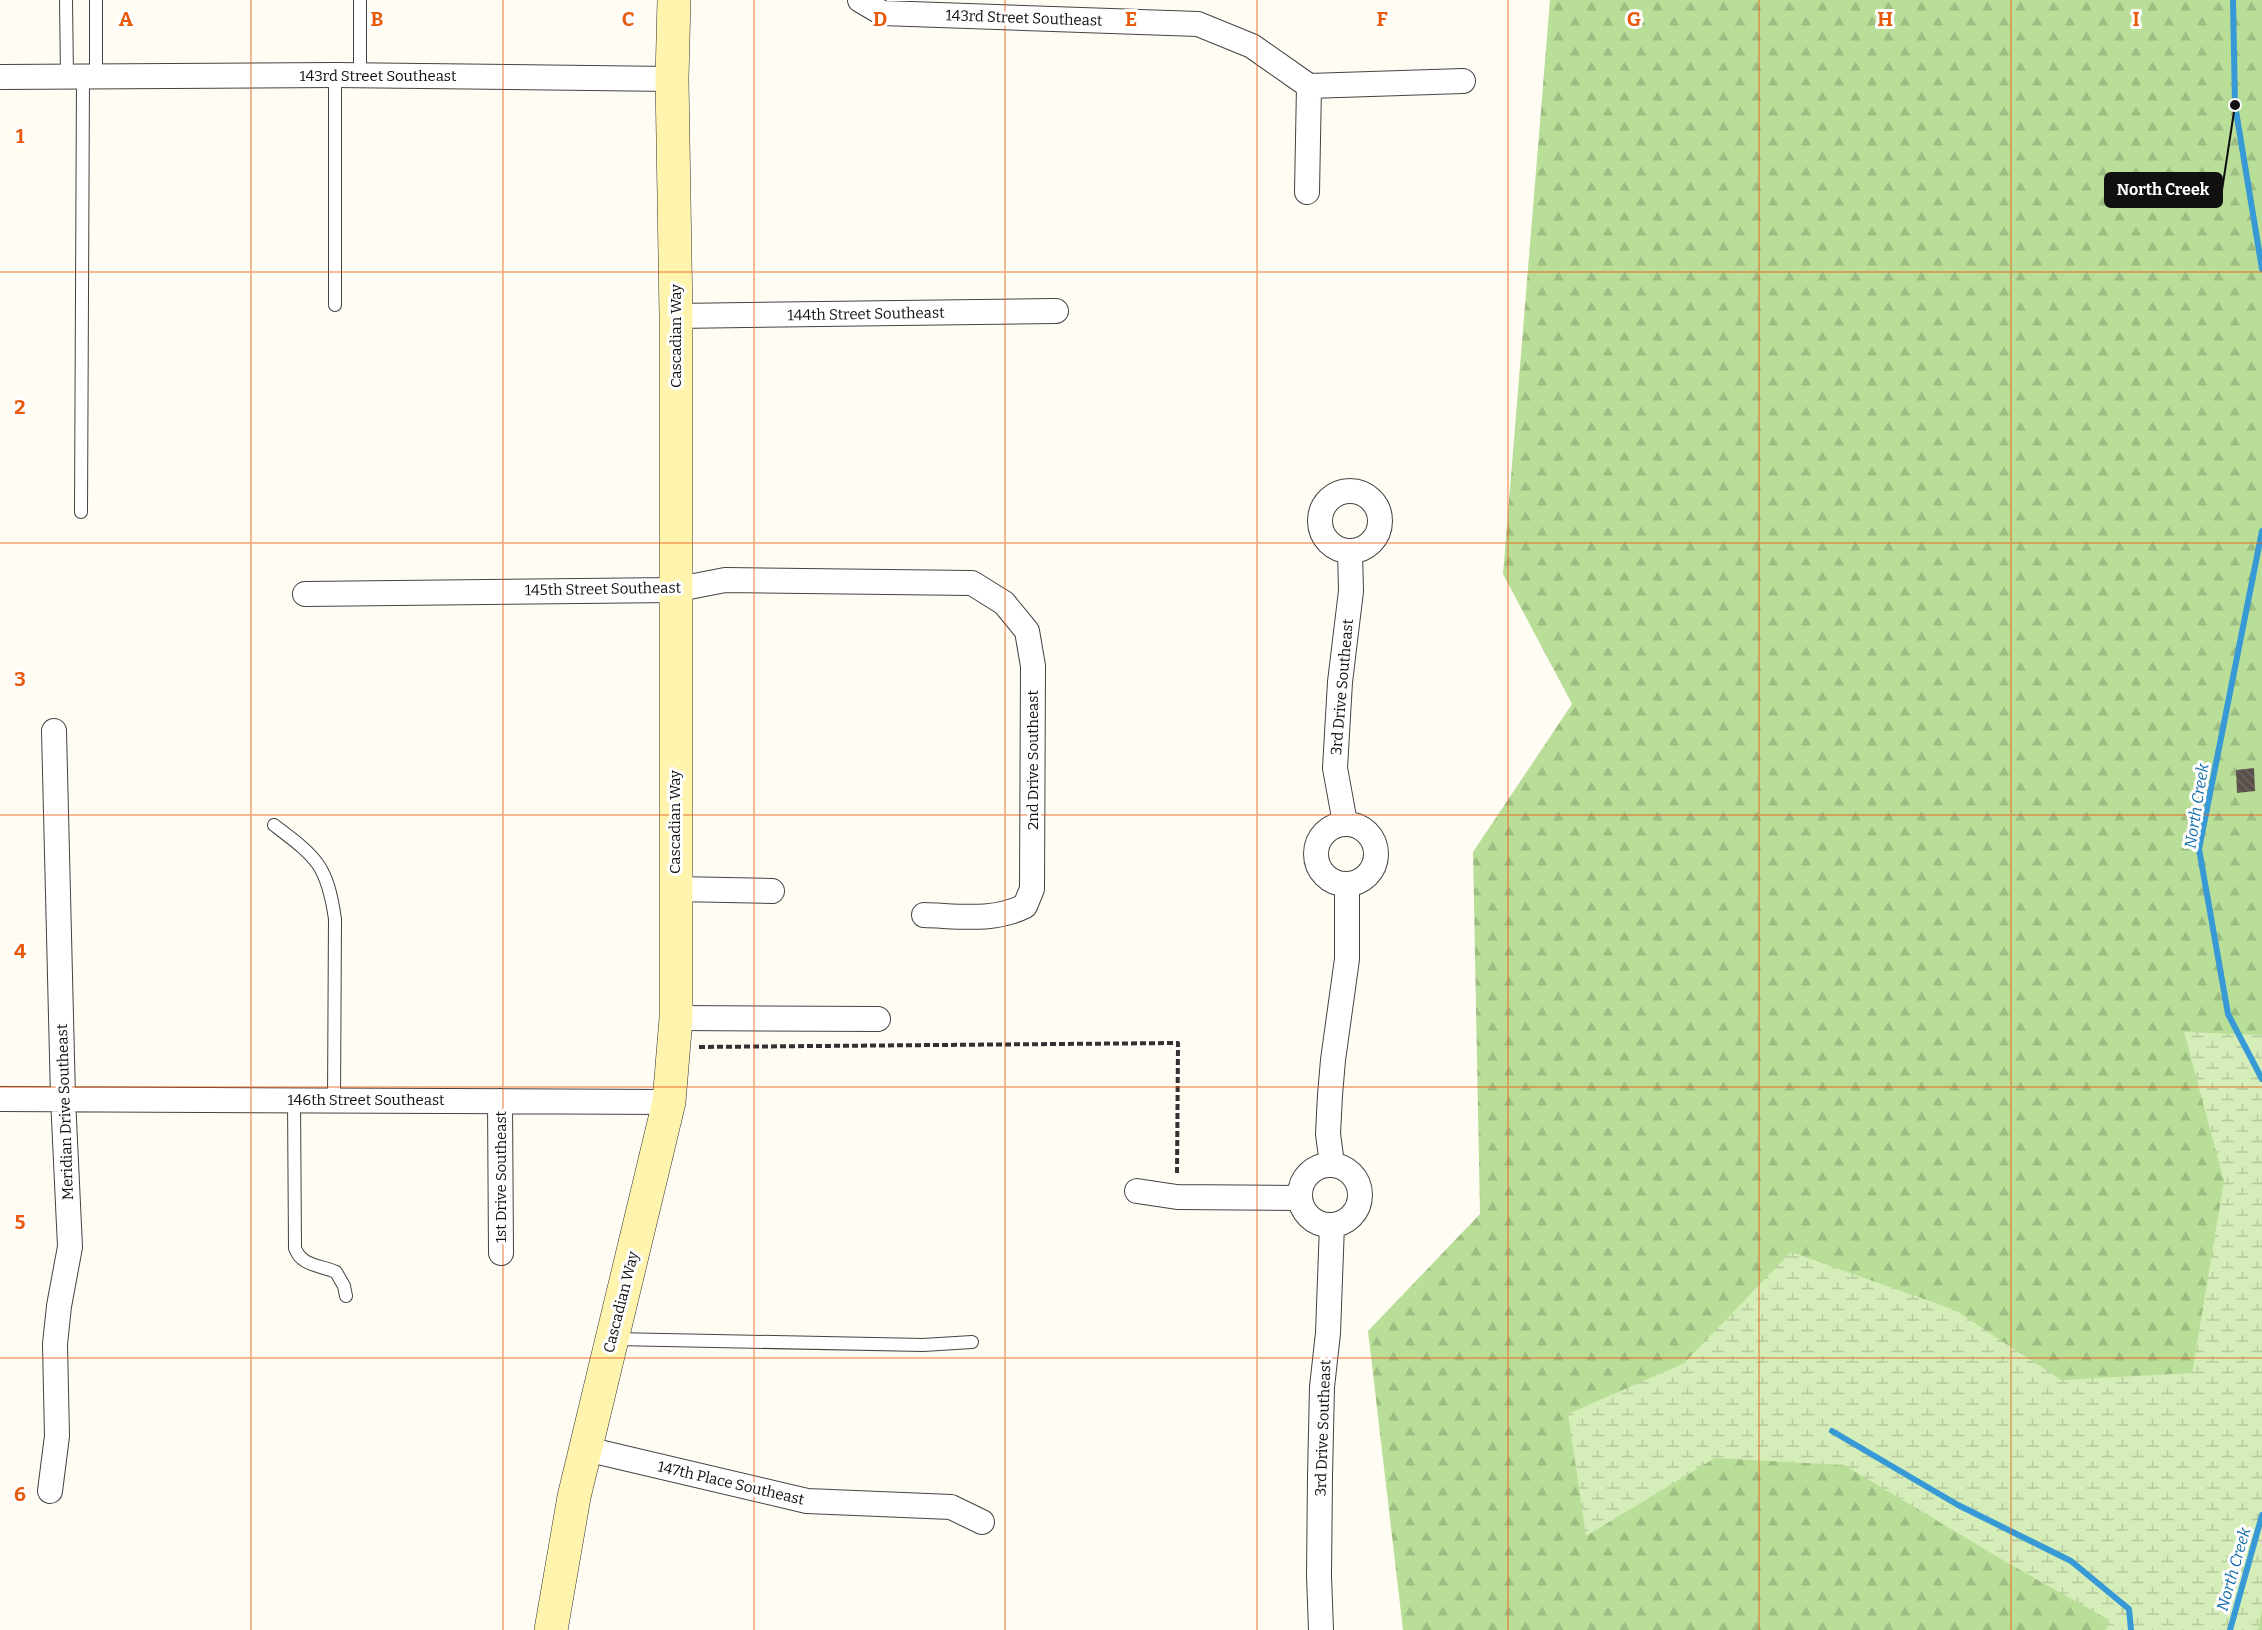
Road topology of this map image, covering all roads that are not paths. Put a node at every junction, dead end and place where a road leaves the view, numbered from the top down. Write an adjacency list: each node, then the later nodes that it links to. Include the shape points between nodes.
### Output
1 (66, 0): 8 (lane)
2 (96, 0): 8 (lane)
3 (360, 0): 7 (lane)
4 (674, 0): 10 (street, Cascadian Way)
5 (860, 0): 12 (street, 143rd Street Southeast, via 882,13 1198,24 1252,46)
6 (335, 75): 7 (street, 143rd Street Southeast); 8 (street, 143rd Street Southeast); 14 (lane)
7 (360, 75): 10 (street, 143rd Street Southeast)
8 (82, 76): 9 (street, 143rd Street Southeast); 17 (lane)
9 (0, 77)
10 (672, 79): 16 (street, Cascadian Way)
11 (1463, 81): 12 (street)
12 (1309, 86): 13 (street)
13 (1307, 192)
14 (335, 305)
15 (1056, 311): 16 (street, 144th Street Southeast)
16 (676, 316): 19 (street, Cascadian Way)
17 (81, 513)
18 (1350, 551): 23 (street, 3rd Drive Southeast, via 1351,591 1335,768)
19 (675, 590): 20 (street, 145th Street Southeast); 21 (street, 145th Street Southeast, via 725,580 972,583); 26 (street, Cascadian Way)
20 (304, 594)
21 (1004, 603): 28 (street, 2nd Drive Southeast, via 1027,632 1033,666 1032,889 1025,906 1009,914)
22 (54, 731): 31 (street, Meridian Drive Southeast)
23 (1345, 823): 25 (street, via 1328,830 1316,855 1329,879); 25 (street, via 1365,831 1376,849 1373,869 1366,877)
24 (274, 825): 34 (lane, via 309,852 322,869 331,894)
25 (1347, 884): 37 (street, via 1347,959 1330,1095 1328,1134)
26 (676, 889): 27 (street); 30 (street, Cascadian Way)
27 (772, 891)
28 (924, 915)
29 (878, 1020): 30 (street)
30 (675, 1033): 36 (street, Cascadian Way)
31 (63, 1098): 32 (street, 146th Street Southeast); 33 (street, 146th Street Southeast); 46 (street, Meridian Drive Southeast, via 70,1247 55,1344 57,1436)
32 (0, 1099)
33 (294, 1100): 34 (street, 146th Street Southeast); 42 (lane, via 295,1248 298,1257 313,1266 336,1272)
34 (334, 1100): 35 (street, 146th Street Southeast)
35 (500, 1101): 36 (street, 146th Street Southeast); 41 (street, 1st Drive Southeast)
36 (669, 1102): 43 (street, Cascadian Way)
37 (1332, 1164): 39 (street, via 1306,1178); 40 (street, via 1351,1173 1357,1181 1360,1201 1350,1218)
38 (1137, 1191): 39 (street, via 1177,1197)
39 (1300, 1198): 40 (street, via 1314,1221)
40 (1332, 1225): 49 (street, 3rd Drive Southeast, via 1322,1387)
41 (501, 1253)
42 (346, 1296)
43 (612, 1338): 44 (lane, via 923,1345); 45 (street, Cascadian Way)
44 (972, 1342)
45 (586, 1449): 47 (street, 147th Place Southeast, via 807,1501 951,1507); 48 (street, Cascadian Way)
46 (50, 1491)
47 (982, 1522)
48 (550, 1630)
49 (1321, 1630)

